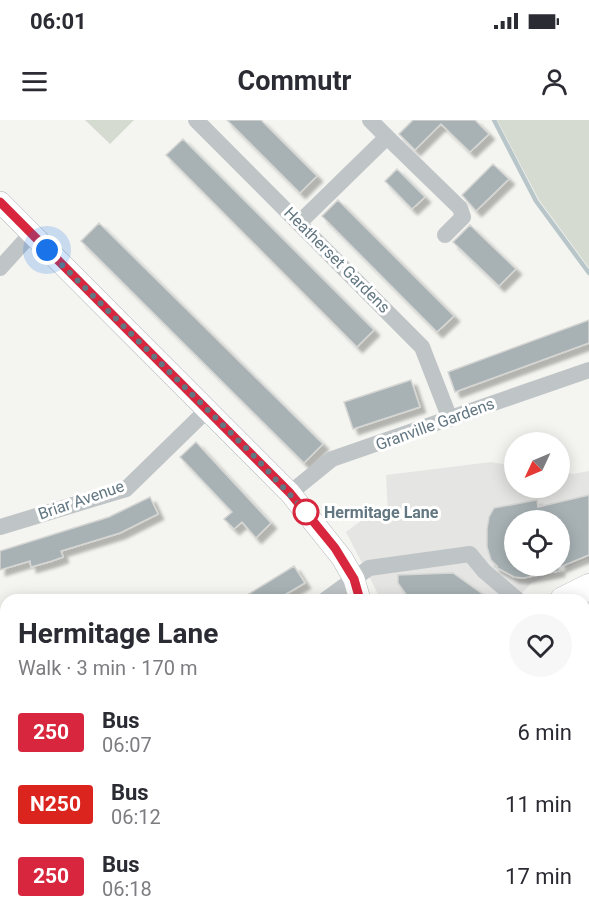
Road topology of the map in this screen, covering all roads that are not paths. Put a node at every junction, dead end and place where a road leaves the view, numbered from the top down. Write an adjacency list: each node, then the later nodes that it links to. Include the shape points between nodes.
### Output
1 (196, 120): 5 (street, Heatherset Gardens)
2 (370, 120): 3 (street)
3 (387, 137): 5 (street); 7 (street, via 460,208 463,217)
4 (0, 202): 6 (main road)
5 (300, 222): 11 (street, Heatherset Gardens, via 422,347)
6 (31, 234): 8 (street); 10 (main road)
7 (445, 235)
8 (0, 268)
9 (589, 369): 11 (street, Granville Gardens)
10 (207, 410): 12 (main road); 13 (street, Briar Avenue, via 126,489)
11 (450, 419): 12 (street, Granville Gardens, via 332,459)
12 (290, 493): 14 (main road, via 335,548)
13 (0, 527)
14 (354, 579): 16 (street); 17 (main road); 18 (street, via 369,568 470,554 483,571)
15 (589, 587): 19 (highway)
16 (333, 594)
17 (358, 594)
18 (511, 594)
19 (575, 594)

